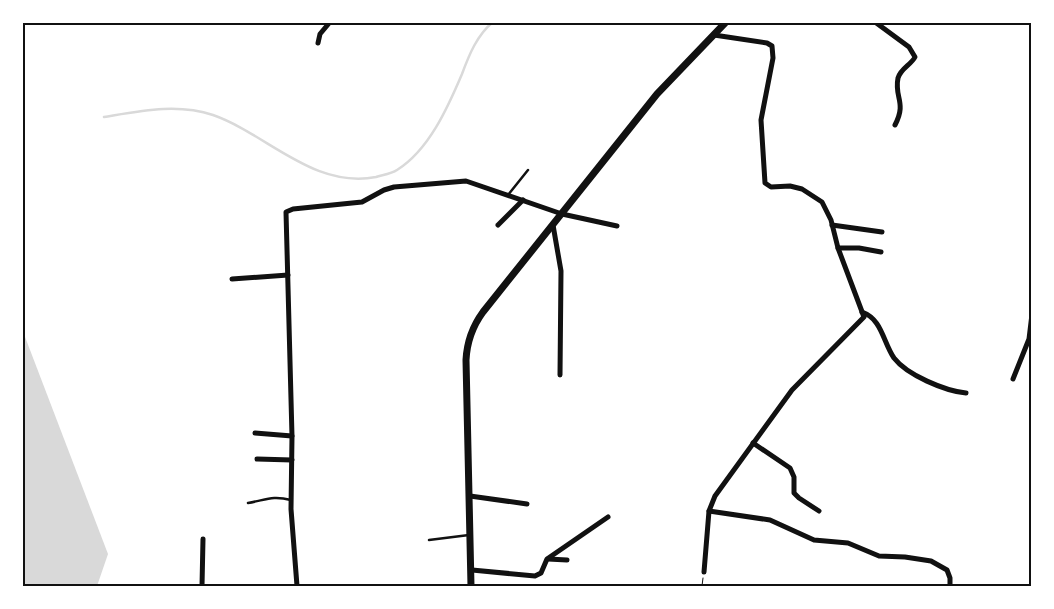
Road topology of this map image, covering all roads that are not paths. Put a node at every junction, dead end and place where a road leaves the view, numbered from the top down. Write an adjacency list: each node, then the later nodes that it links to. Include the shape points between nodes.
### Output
1 (330, 22): 5 (street)
2 (875, 22): 6 (street, via 909,47 915,57 899,77 902,109)
3 (722, 24): 4 (main road)
4 (714, 34): 10 (main road, via 657,94); 14 (street, via 772,46 773,58 761,120 764,180 769,186 794,187 814,195 822,202)
5 (318, 42)
6 (895, 125)
7 (528, 170): 8 (lane)
8 (507, 196): 9 (street); 18 (street, via 458,181 384,190 362,202 293,209 286,212)
9 (522, 200): 10 (street); 11 (street)
10 (562, 214): 12 (main road); 13 (street)
11 (498, 225)
12 (553, 225): 22 (street, via 561,271); 30 (main road, via 483,312 470,335 466,399)
13 (616, 226)
14 (832, 226): 15 (street); 16 (street)
15 (882, 232)
16 (838, 248): 17 (street); 20 (street)
17 (881, 252)
18 (288, 275): 19 (street); 26 (street)
19 (232, 279)
20 (862, 312): 24 (street, via 877,321 887,346 902,367 940,386); 27 (street, via 862,321 792,390)
21 (1032, 314): 23 (street, via 1029,339)
22 (560, 374)
23 (1013, 379)
24 (966, 393)
25 (254, 433): 26 (street)
26 (292, 436): 29 (street)
27 (754, 443): 34 (street, via 714,496); 35 (street, via 790,468 794,476 794,492)
28 (257, 459): 29 (street)
29 (292, 460): 31 (street)
30 (470, 496): 33 (street); 37 (main road)
31 (291, 500): 32 (lane, via 267,497); 45 (street)
32 (248, 504)
33 (527, 504)
34 (709, 511): 43 (street); 47 (street, via 770,520 814,540 848,543 879,556 931,561 947,570)
35 (819, 511)
36 (608, 518): 40 (street)
37 (471, 535): 39 (lane); 42 (main road)
38 (203, 540): 44 (street)
39 (429, 540)
40 (547, 559): 41 (street); 42 (street, via 541,572 535,576)
41 (567, 560)
42 (472, 570): 46 (main road)
43 (704, 572)
44 (202, 586)
45 (297, 586)
46 (472, 586)
47 (950, 586)

